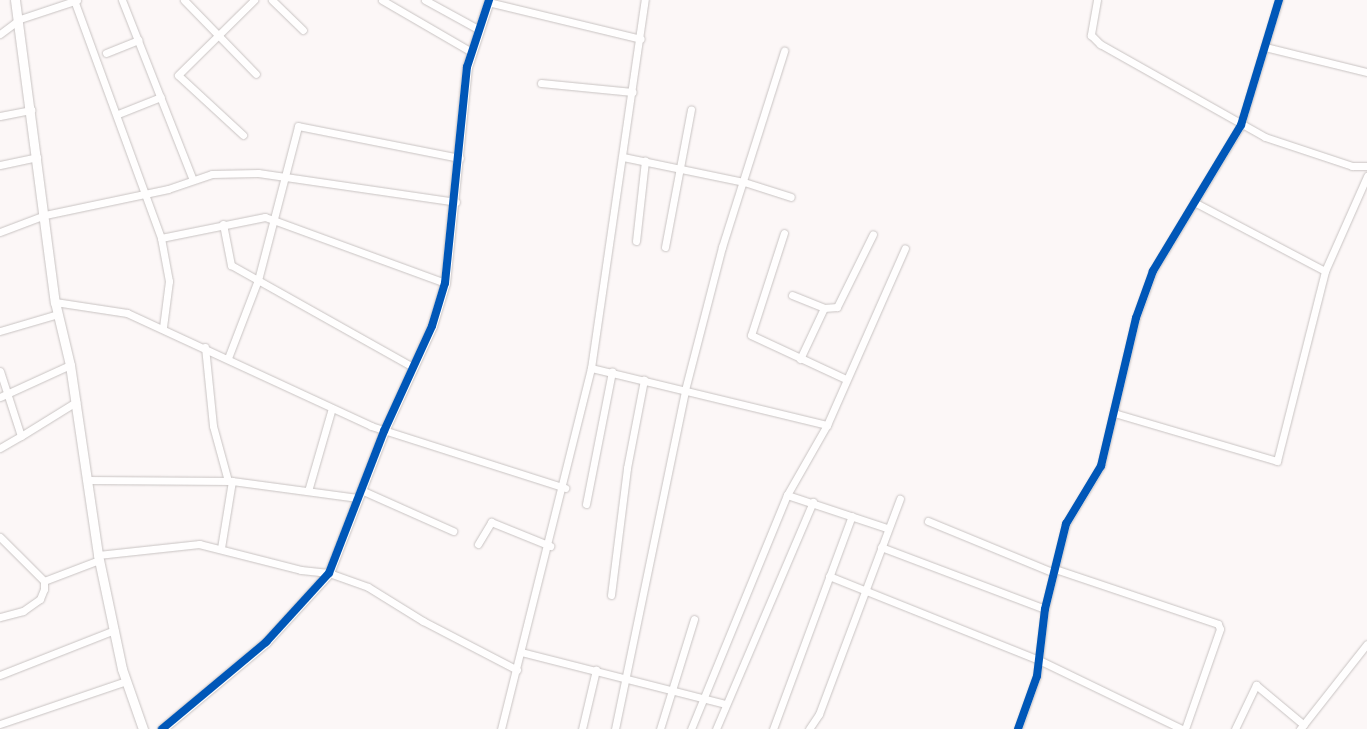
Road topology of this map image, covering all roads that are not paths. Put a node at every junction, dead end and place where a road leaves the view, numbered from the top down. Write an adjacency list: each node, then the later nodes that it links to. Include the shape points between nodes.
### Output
1 (15, 0): 13 (street)
2 (75, 0): 13 (street); 31 (street)
3 (122, 0): 19 (street)
4 (184, 0): 17 (street)
5 (254, 0): 17 (street)
6 (272, 0): 15 (street)
7 (382, 0): 21 (street)
8 (426, 0): 14 (street)
9 (645, 0): 18 (street)
10 (1097, 0): 33 (street, via 1091,35 1100,44 1194,94)
11 (1279, 0): 20 (street)
12 (488, 1): 14 (street); 18 (street)
13 (20, 19): 16 (street); 30 (street)
14 (478, 29): 21 (street)
15 (303, 30)
16 (0, 34)
17 (219, 37): 25 (street); 34 (street, via 182,70 179,80)
18 (641, 39): 27 (street)
19 (138, 40): 23 (street); 28 (street)
20 (1266, 47): 24 (street); 33 (street)
21 (470, 51): 37 (street)
22 (784, 51): 45 (street)
23 (106, 53)
24 (1367, 72)
25 (256, 74)
26 (541, 83): 27 (street)
27 (633, 92): 36 (street)
28 (161, 97): 31 (street); 44 (street)
29 (691, 109): 41 (street)
30 (31, 110): 32 (street); 35 (street)
31 (118, 114): 46 (street)
32 (0, 116)
33 (1241, 125): 40 (street, via 1343,163); 49 (street)
34 (243, 135)
35 (37, 157): 39 (street); 50 (street)
36 (623, 157): 38 (street); 74 (street)
37 (460, 158): 43 (street, via 298,126); 48 (street)
38 (646, 161): 41 (street); 57 (street)
39 (0, 165)
40 (1367, 166)
41 (677, 168): 45 (street); 58 (street)
42 (1367, 176): 60 (street)
43 (288, 178): 44 (street, via 212,174); 48 (street); 51 (street)
44 (194, 180): 46 (street)
45 (744, 182): 47 (street); 79 (street)
46 (149, 193): 50 (street); 56 (street)
47 (791, 197)
48 (457, 202): 62 (street)
49 (1194, 202): 60 (street); 83 (street, via 1150,281 1136,318)
50 (45, 215): 53 (street); 64 (street)
51 (276, 219): 52 (street, via 256,216); 61 (street); 62 (street)
52 (223, 224): 56 (street); 61 (street, via 231,264)
53 (0, 232)
54 (784, 233): 71 (street, via 749,330 754,338)
55 (873, 234): 65 (street, via 837,307)
56 (161, 238): 67 (street, via 169,281)
57 (636, 241)
58 (665, 247)
59 (905, 248): 77 (street)
60 (1325, 271): 83 (street, via 1277,461)
61 (258, 280): 70 (street); 73 (street)
62 (445, 283): 73 (street)
63 (792, 295): 65 (street)
64 (55, 302): 66 (street); 67 (street, via 127,313)
65 (824, 308): 71 (street)
66 (58, 314): 68 (street); 72 (street)
67 (163, 327): 69 (street)
68 (0, 331)
69 (205, 347): 70 (street); 89 (street, via 213,426)
70 (228, 358): 82 (street)
71 (800, 359): 77 (street)
72 (70, 365): 80 (street); 81 (street)
73 (413, 368): 85 (street)
74 (592, 368): 76 (street); 90 (street)
75 (0, 371): 80 (street)
76 (612, 372): 78 (street); 96 (street)
77 (846, 379): 84 (street)
78 (644, 380): 79 (street); 112 (street, via 627,468)
79 (685, 390): 84 (street); 124 (street)
80 (3, 395): 86 (street)
81 (76, 402): 86 (street); 88 (street)
82 (332, 408): 85 (street); 91 (street)
83 (1114, 413): 107 (street, via 1102,466 1066,524)
84 (827, 425): 93 (street)
85 (384, 430): 90 (street); 92 (street)
86 (20, 436): 87 (street)
87 (0, 448)
88 (87, 480): 89 (street); 106 (street)
89 (230, 481): 91 (street); 105 (street)
90 (565, 488): 103 (street)
91 (308, 492): 92 (street)
92 (360, 494): 100 (street); 108 (street)
93 (787, 495): 95 (street); 127 (street)
94 (900, 498): 99 (street)
95 (813, 502): 97 (street); 128 (street)
96 (586, 504)
97 (852, 516): 99 (street); 109 (street)
98 (928, 521): 107 (street)
99 (888, 528): 104 (street)
100 (453, 531)
101 (0, 537): 110 (street)
102 (478, 544): 103 (street, via 491,522)
103 (550, 546): 118 (street)
104 (881, 546): 111 (street); 113 (street)
105 (221, 548): 106 (street, via 199,544); 108 (street, via 301,570)
106 (99, 557): 110 (street); 116 (street)
107 (1054, 571): 113 (street); 142 (street, via 1218,624 1220,629)
108 (329, 573): 121 (street, via 368,586 423,621); 133 (street, via 266,642)
109 (829, 576): 111 (street); 140 (street)
110 (44, 581): 114 (street, via 40,599 23,611)
111 (865, 593): 120 (street); 141 (street)
112 (612, 595)
113 (1045, 609): 120 (street)
114 (0, 617)
115 (694, 619): 126 (street)
116 (114, 630): 123 (street); 125 (street)
117 (1367, 644): 119 (street)
118 (522, 652): 121 (street); 122 (street)
119 (1364, 653): 130 (street)
120 (1039, 660): 131 (street); 142 (street)
121 (517, 670): 134 (street)
122 (596, 670): 124 (street); 135 (street)
123 (0, 675)
124 (626, 678): 126 (street); 136 (street)
125 (126, 681): 129 (street); 132 (street)
126 (672, 690): 127 (street); 137 (street)
127 (703, 698): 128 (street); 138 (street)
128 (726, 704): 139 (street)
129 (0, 724)
130 (1302, 727): 143 (street, via 1256,685)
131 (1021, 728)
132 (143, 729)
133 (162, 729)
134 (501, 729)
135 (582, 729)
136 (615, 729)
137 (660, 729)
138 (691, 729)
139 (716, 729)
140 (773, 729)
141 (809, 729)
142 (1184, 729)
143 (1235, 729)

